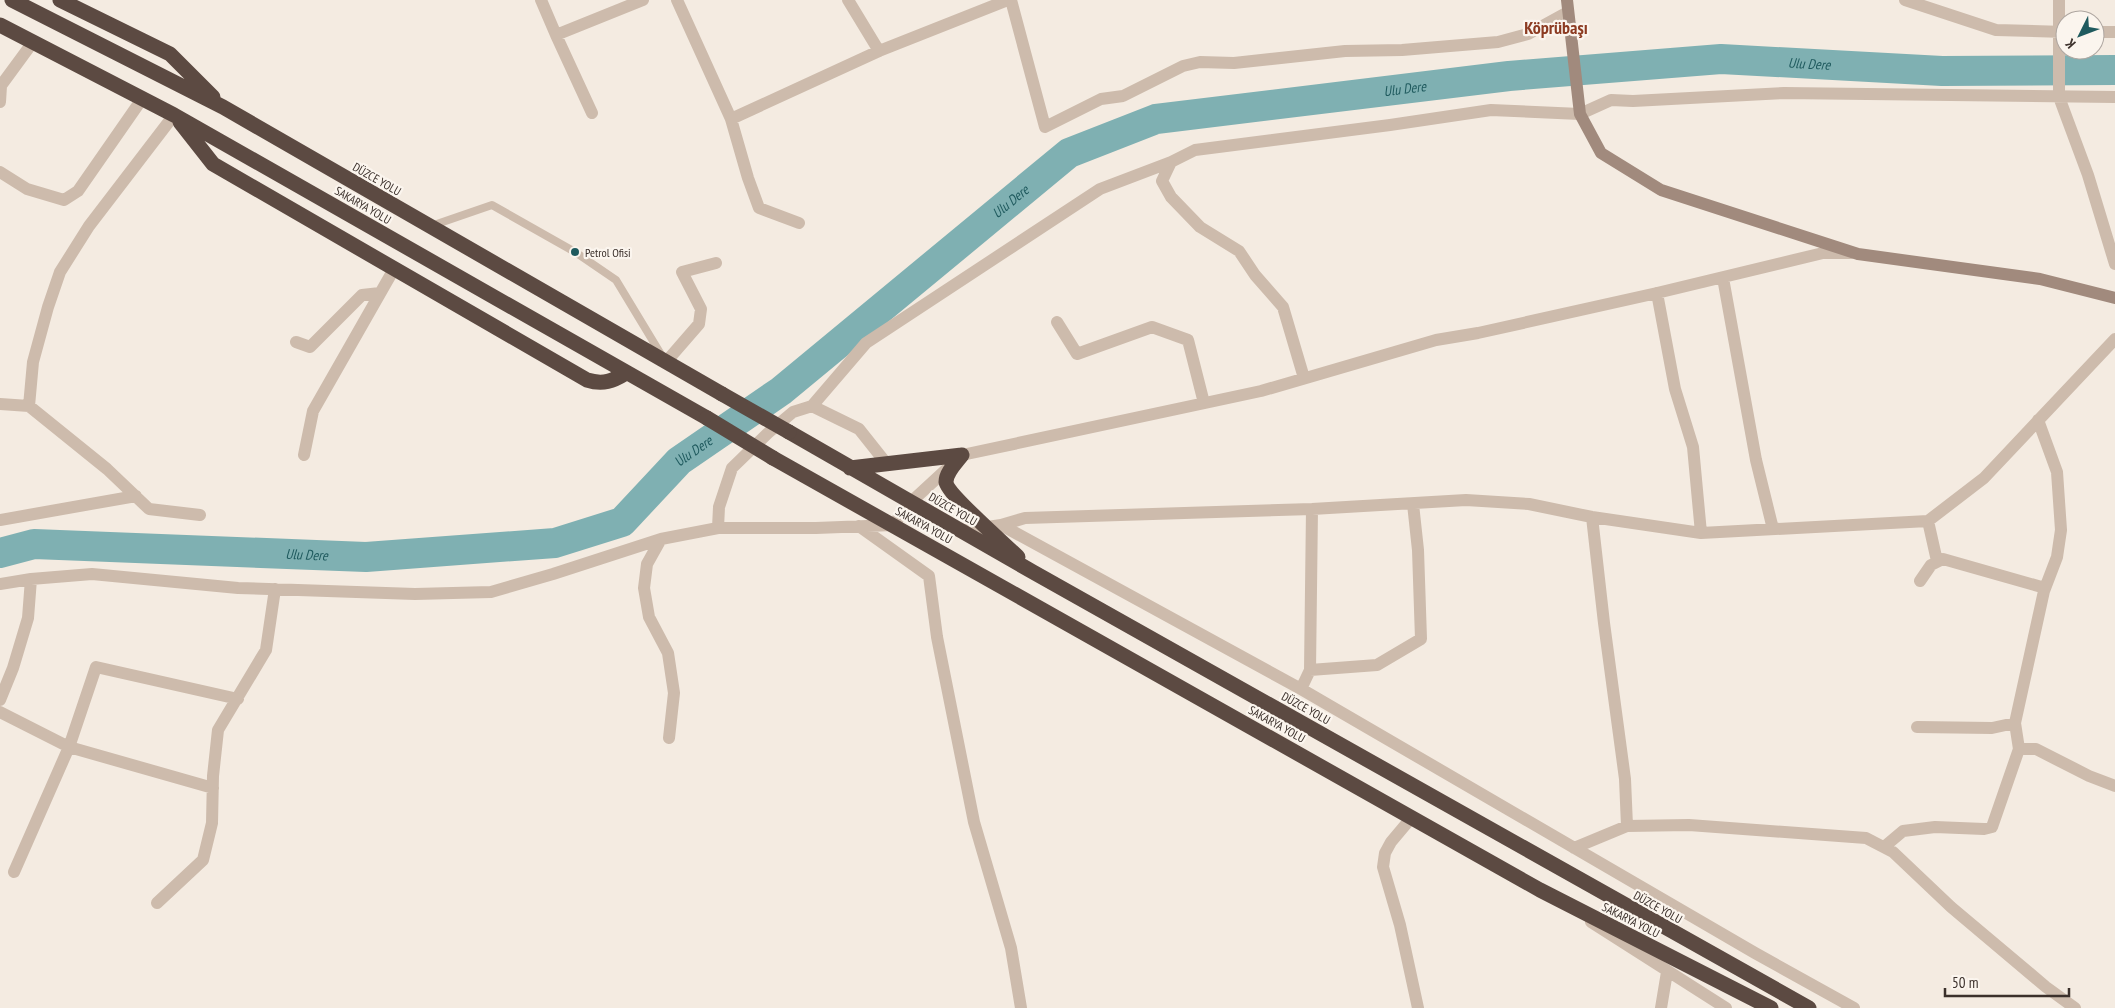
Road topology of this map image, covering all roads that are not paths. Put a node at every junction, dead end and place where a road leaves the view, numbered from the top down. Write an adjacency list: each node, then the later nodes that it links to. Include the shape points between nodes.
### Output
1 (12, 0): 21 (highway, DÜZCE YOLU)
2 (60, 0): 21 (highway, via 170,54)
3 (541, 0): 12 (street)
4 (643, 0): 12 (street)
5 (677, 0): 25 (street)
6 (848, 0): 14 (street)
7 (1010, 0): 9 (street, via 1045,127 1101,99 1123,96 1183,66 1200,62 1234,63 1498,42 1528,34); 14 (street)
8 (1905, 0): 11 (street, via 1996,30)
9 (1567, 6): 23 (main road)
10 (0, 25): 13 (highway, SAKARYA YOLU)
11 (2055, 32)
12 (556, 35): 22 (street)
13 (33, 42): 16 (street); 19 (highway, SAKARYA YOLU)
14 (879, 51): 25 (street)
15 (2060, 60): 17 (street)
16 (1, 87): 20 (street)
17 (2059, 97): 18 (street); 23 (street, via 1784,93 1611,100); 32 (street)
18 (2115, 98)
19 (142, 99): 24 (highway, SAKARYA YOLU); 27 (street, via 78,191 64,200 28,189)
20 (0, 102)
21 (223, 108): 29 (highway, DÜZCE YOLU)
22 (592, 113)
23 (1580, 114): 26 (street, via 1491,110 1195,150); 30 (main road, via 1601,153 1661,190)
24 (174, 115): 33 (highway, via 213,164); 42 (highway, SAKARYA YOLU); 46 (street, via 90,226 60,272 33,362)
25 (731, 119): 28 (street, via 759,208)
26 (1171, 162): 43 (street, via 1162,181 1171,197 1200,227 1239,251 1283,307); 47 (street, via 1100,189 866,343)
27 (0, 172)
28 (799, 223)
29 (430, 226): 41 (highway, DÜZCE YOLU); 41 (lane, via 492,204 534,228 616,280)
30 (1858, 254): 34 (street, via 1824,253); 37 (main road, via 2040,279)
31 (716, 263): 41 (street, via 682,272 700,308 698,324)
32 (2115, 264)
33 (394, 269): 35 (street); 42 (highway, via 587,380 605,383)
34 (1723, 278): 36 (street); 65 (street, via 1756,460)
35 (380, 293): 40 (street, via 362,295 310,347); 49 (street, via 313,411)
36 (1657, 294): 43 (street, via 1436,340); 67 (street, via 1676,389 1693,446)
37 (2115, 298)
38 (1057, 322): 44 (street, via 1077,354 1152,327 1188,340)
39 (2115, 339): 48 (street)
40 (296, 342)
41 (666, 362): 52 (highway, DÜZCE YOLU, bridge)
42 (626, 373): 61 (highway, SAKARYA YOLU, bridge)
43 (1304, 378): 44 (street)
44 (1204, 403): 50 (street)
45 (0, 404): 46 (street)
46 (29, 406): 53 (street)
47 (812, 406): 51 (street, via 859,429); 64 (street, via 793,412 732,468 719,507)
48 (2038, 420): 60 (street, via 1984,478); 74 (street, via 2057,472 2061,530 2057,558)
49 (304, 455)
50 (962, 455): 51 (highway); 54 (street); 63 (highway, via 948,474 948,488 957,499)
51 (886, 464): 52 (highway)
52 (850, 468): 54 (highway, DÜZCE YOLU)
53 (136, 496): 57 (street, via 149,509); 59 (street)
54 (910, 502): 61 (street); 66 (highway, DÜZCE YOLU)
55 (1413, 504): 56 (street); 58 (street, via 1466,500 1529,504); 76 (street, via 1421,639 1378,665)
56 (1312, 509): 63 (street, via 1025,518); 76 (street)
57 (200, 515)
58 (1592, 517): 67 (street); 89 (street, via 1625,780)
59 (0, 520)
60 (1928, 521): 65 (street); 69 (street)
61 (892, 525): 62 (street); 88 (highway, SAKARYA YOLU)
62 (860, 526): 64 (street); 96 (street, via 929,576 937,637 974,822 1011,948)
63 (994, 526): 66 (street); 70 (highway); 77 (street)
64 (718, 528): 68 (street)
65 (1773, 529): 67 (street)
66 (961, 530): 70 (highway, DÜZCE YOLU)
67 (1701, 533)
68 (661, 539): 75 (street, via 492,592 415,594); 83 (street, via 647,564 644,588 649,617 668,653 674,693)
69 (1937, 561): 72 (street); 74 (street, via 1943,559)
70 (1033, 572): 101 (highway, DÜZCE YOLU)
71 (31, 579): 73 (street); 75 (street, via 92,574); 79 (street, via 28,618)
72 (1920, 582)
73 (0, 584)
74 (2045, 588): 81 (street)
75 (275, 589): 78 (street, via 266,650)
76 (1310, 670): 77 (street)
77 (1301, 689): 91 (street)
78 (238, 698): 84 (street, via 96,667); 87 (street, via 218,730)
79 (0, 700)
80 (0, 712): 84 (street)
81 (2016, 723): 82 (street, via 1992,728); 85 (street)
82 (1917, 727)
83 (669, 738)
84 (69, 747): 87 (street); 92 (street)
85 (2019, 749): 86 (street, via 2036,749); 90 (street, via 1992,827 1935,827 1903,831)
86 (2115, 786)
87 (213, 788): 94 (street, via 212,824 203,860)
88 (1412, 817): 93 (highway, SAKARYA YOLU); 97 (street, via 1391,842 1383,867)
89 (1627, 826): 90 (street, via 1689,825 1783,831 1866,838); 91 (street)
90 (1884, 847): 103 (street, via 1894,852 1951,907)
91 (1574, 848): 102 (street)
92 (14, 872)
93 (1540, 890): 95 (street); 100 (highway, SAKARYA YOLU)
94 (157, 903)
95 (1667, 972): 98 (street); 99 (street)
96 (1021, 1008)
97 (1418, 1008)
98 (1661, 1008)
99 (1726, 1008)
100 (1771, 1008)
101 (1809, 1008)
102 (1854, 1008)
103 (2075, 1008)

